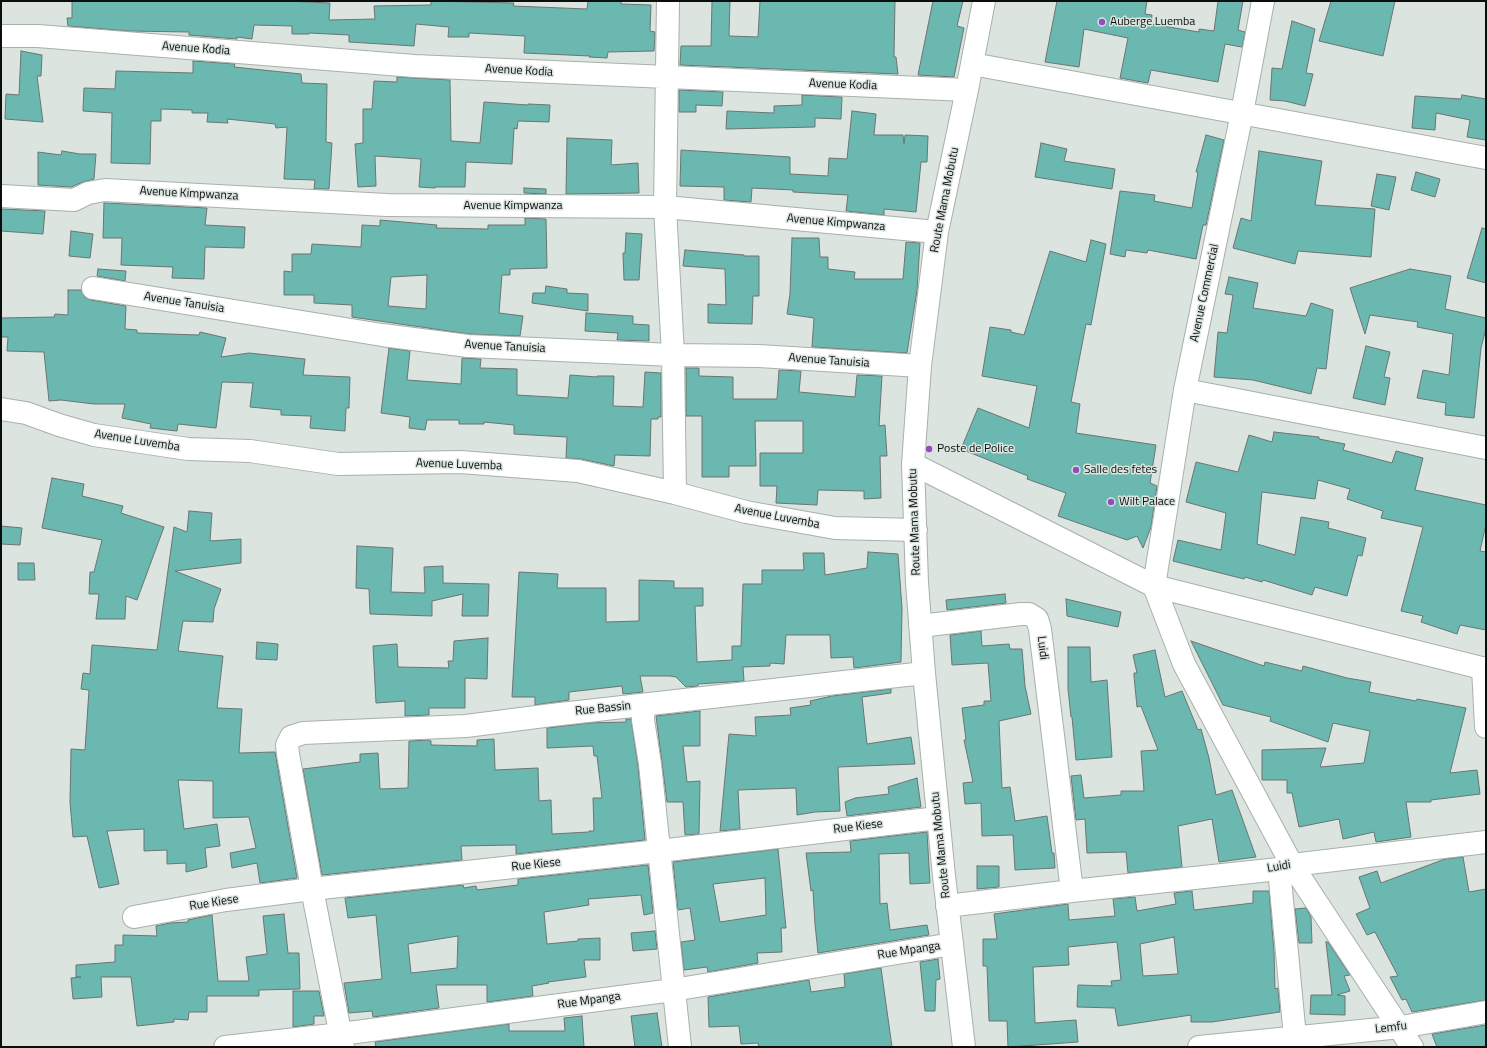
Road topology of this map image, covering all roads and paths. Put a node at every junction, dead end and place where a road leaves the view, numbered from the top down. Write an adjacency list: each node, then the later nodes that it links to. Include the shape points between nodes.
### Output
1 (668, 1): 6 (street)
2 (984, 1): 5 (street, Route Mama Mobutu)
3 (1263, 1): 8 (street, Avenue Commercial)
4 (1, 36): 6 (street, Avenue Kodia, via 38,36 414,66)
5 (972, 64): 7 (street, Route Mama Mobutu); 8 (street)
6 (668, 78): 7 (street, Avenue Kodia); 11 (street)
7 (967, 90): 12 (street, Route Mama Mobutu)
8 (1242, 114): 9 (street); 16 (street, Avenue Commercial)
9 (1486, 158)
10 (1, 196): 11 (street, Avenue Kimpwanza, via 74,200 105,190 387,205)
11 (665, 207): 12 (street, Avenue Kimpwanza); 14 (street)
12 (937, 232): 15 (street, Route Mama Mobutu)
13 (93, 288): 14 (street, Avenue Tanuisia, via 382,335 468,346)
14 (673, 355): 15 (street, Avenue Tanuisia, via 759,356); 20 (street)
15 (920, 366): 19 (street, Route Mama Mobutu)
16 (1185, 390): 18 (street); 22 (street, Avenue Commercial)
17 (1, 409): 20 (street, Avenue Luvemba, via 26,413 94,435 188,449 250,451 338,464 460,462 578,470)
18 (1486, 448)
19 (913, 464): 21 (street, Route Mama Mobutu); 22 (street)
20 (675, 493): 21 (street, Avenue Luvemba, via 746,512 835,528)
21 (916, 530): 23 (street, Route Mama Mobutu)
22 (1154, 586): 24 (street); 31 (street, via 1184,664)
23 (920, 626): 25 (street, Route Mama Mobutu); 33 (street, Luidi, via 1021,614 1029,614 1037,619)
24 (1484, 669): 27 (street)
25 (924, 673): 26 (street, Rue Bassin); 28 (street, Route Mama Mobutu)
26 (644, 705): 30 (street, via 643,720); 32 (street, Rue Bassin, via 466,726 303,733 291,737 287,746)
27 (1486, 727)
28 (938, 818): 30 (street, Rue Kiese); 34 (street, Route Mama Mobutu)
29 (1486, 842): 31 (street, Luidi)
30 (659, 852): 32 (street, Rue Kiese); 37 (street)
31 (1285, 867): 33 (street, Luidi); 39 (street); 41 (street)
32 (312, 889): 35 (street, Rue Kiese, via 226,900); 40 (street)
33 (1072, 891): 34 (street, Luidi)
34 (947, 906): 36 (street, Route Mama Mobutu)
35 (134, 917)
36 (952, 944): 37 (street, Rue Mpanga); 44 (street, Route Mama Mobutu)
37 (673, 990): 40 (street, Rue Mpanga); 43 (street)
38 (1486, 1012): 39 (street, Lemfu)
39 (1401, 1027): 41 (street, Lemfu); 46 (street)
40 (342, 1041): 42 (street, Rue Mpanga)
41 (1283, 1042): 45 (street, Lemfu)
42 (225, 1047)
43 (680, 1047)
44 (964, 1047)
45 (1199, 1047)
46 (1412, 1047)

